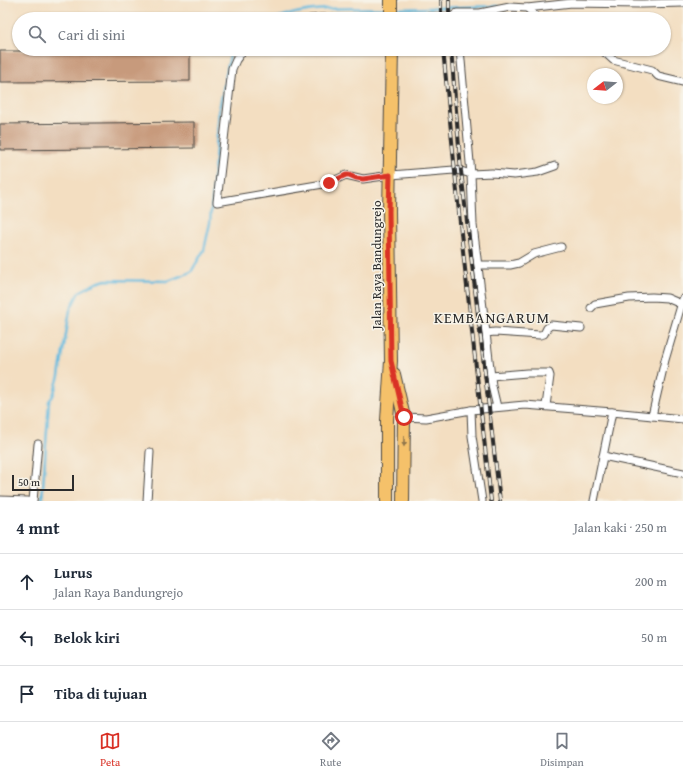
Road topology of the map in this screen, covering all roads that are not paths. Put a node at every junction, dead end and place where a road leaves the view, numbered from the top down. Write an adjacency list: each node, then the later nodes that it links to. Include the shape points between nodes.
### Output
1 (590, 2): 2 (street); 3 (street)
2 (683, 3)
3 (527, 8): 4 (street, via 510,7); 5 (street)
4 (485, 12)
5 (531, 12)
6 (239, 56): 13 (street, via 232,69 217,202 329,183 346,175 363,179)
7 (392, 56): 13 (main road, Jalan Raya Bandungrejo)
8 (461, 56): 12 (street)
9 (609, 56): 10 (street, via 613,60 652,70 658,76)
10 (683, 82)
11 (555, 166): 12 (street, via 522,174)
12 (471, 174): 13 (street, via 454,170); 15 (street)
13 (390, 175): 20 (main road, Jalan Raya Bandungrejo)
14 (561, 247): 15 (street, via 534,254 519,263)
15 (478, 265): 19 (street)
16 (682, 302): 17 (street, via 667,298 641,297 595,304); 26 (street, via 664,360)
17 (591, 308)
18 (580, 328): 19 (street, via 551,325 540,335)
19 (486, 333): 21 (street)
20 (391, 361): 27 (main road, Jalan Raya Bandungrejo); 37 (main road, Jalan Raya Bandungrejo)
21 (491, 376): 22 (street, via 549,374); 23 (street)
22 (546, 406): 23 (street); 25 (street)
23 (497, 407): 24 (street)
24 (471, 410): 27 (street, via 426,418); 39 (street, via 472,436)
25 (612, 412): 26 (street); 31 (street)
26 (652, 416): 28 (street)
27 (404, 417): 38 (main road, Jalan Raya Bandungrejo, one-way to 38)
28 (683, 420)
29 (38, 444): 35 (street)
30 (150, 452): 36 (street)
31 (603, 456): 32 (street); 40 (street)
32 (683, 473)
33 (0, 500): 34 (street)
34 (28, 501)
35 (33, 501)
36 (147, 501)
37 (386, 501)
38 (403, 501)
39 (482, 501)
40 (594, 501)

